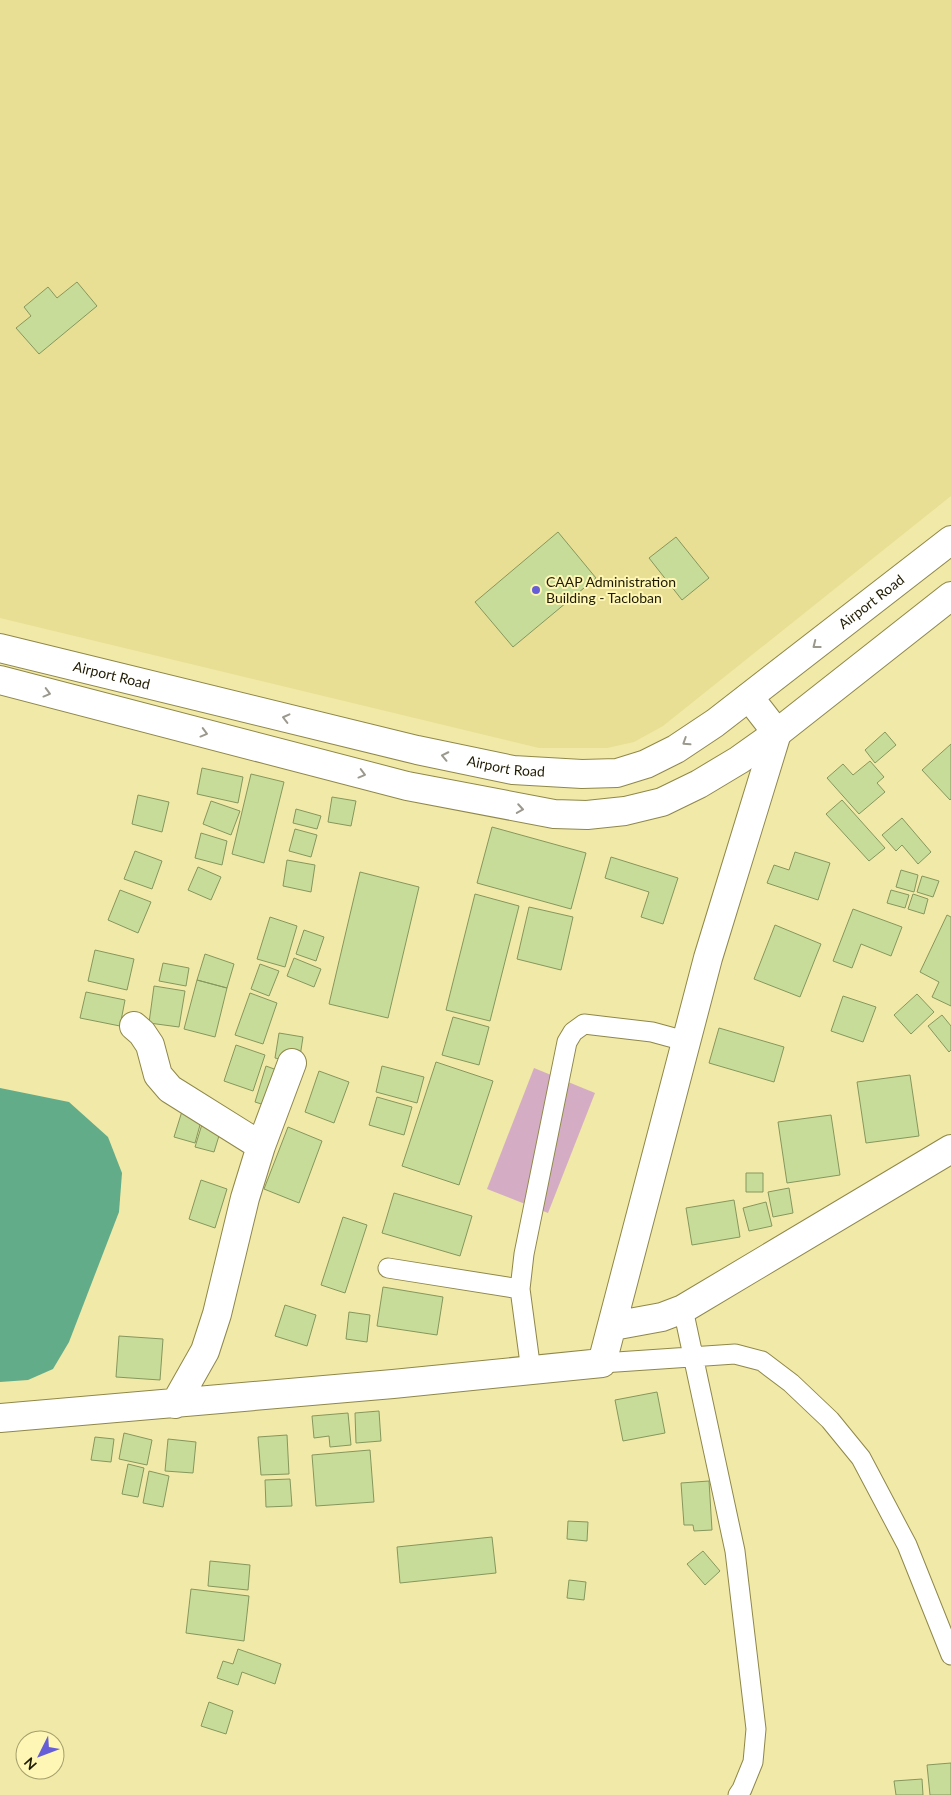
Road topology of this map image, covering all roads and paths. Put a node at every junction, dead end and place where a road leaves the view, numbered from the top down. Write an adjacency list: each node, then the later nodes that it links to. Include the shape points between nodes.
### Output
1 (951, 540): 5 (street, Airport Road, one-way to 5)
2 (951, 596): 6 (street)
3 (0, 648): 7 (street, Airport Road, one-way to 3, via 617,773 513,770 407,748)
4 (0, 680): 8 (street, one-way to 8, via 407,786 512,808 587,815 625,811)
5 (749, 697): 6 (street); 7 (street, Airport Road, one-way to 7, via 676,749)
6 (776, 733): 8 (street, via 699,784); 10 (street)
7 (646, 764): 8 (street)
8 (662, 802)
9 (134, 1026): 12 (street, via 150,1045 158,1075 170,1088)
10 (685, 1041): 15 (lane, via 652,1032 584,1024 573,1032 568,1042 524,1254); 17 (street)
11 (292, 1063): 12 (street)
12 (261, 1146): 21 (street, via 206,1350)
13 (951, 1149): 16 (street)
14 (388, 1268): 15 (lane)
15 (520, 1289): 20 (lane)
16 (683, 1309): 17 (street, via 662,1317); 18 (lane)
17 (613, 1326): 19 (street)
18 (694, 1356): 19 (lane); 23 (lane, via 735,1354 762,1361 830,1420 861,1458 907,1545); 24 (lane, via 735,1551 756,1728 753,1762)
19 (602, 1363): 20 (street)
20 (531, 1371): 21 (street)
21 (175, 1404): 22 (street)
22 (0, 1418)
23 (951, 1655)
24 (738, 1795)

